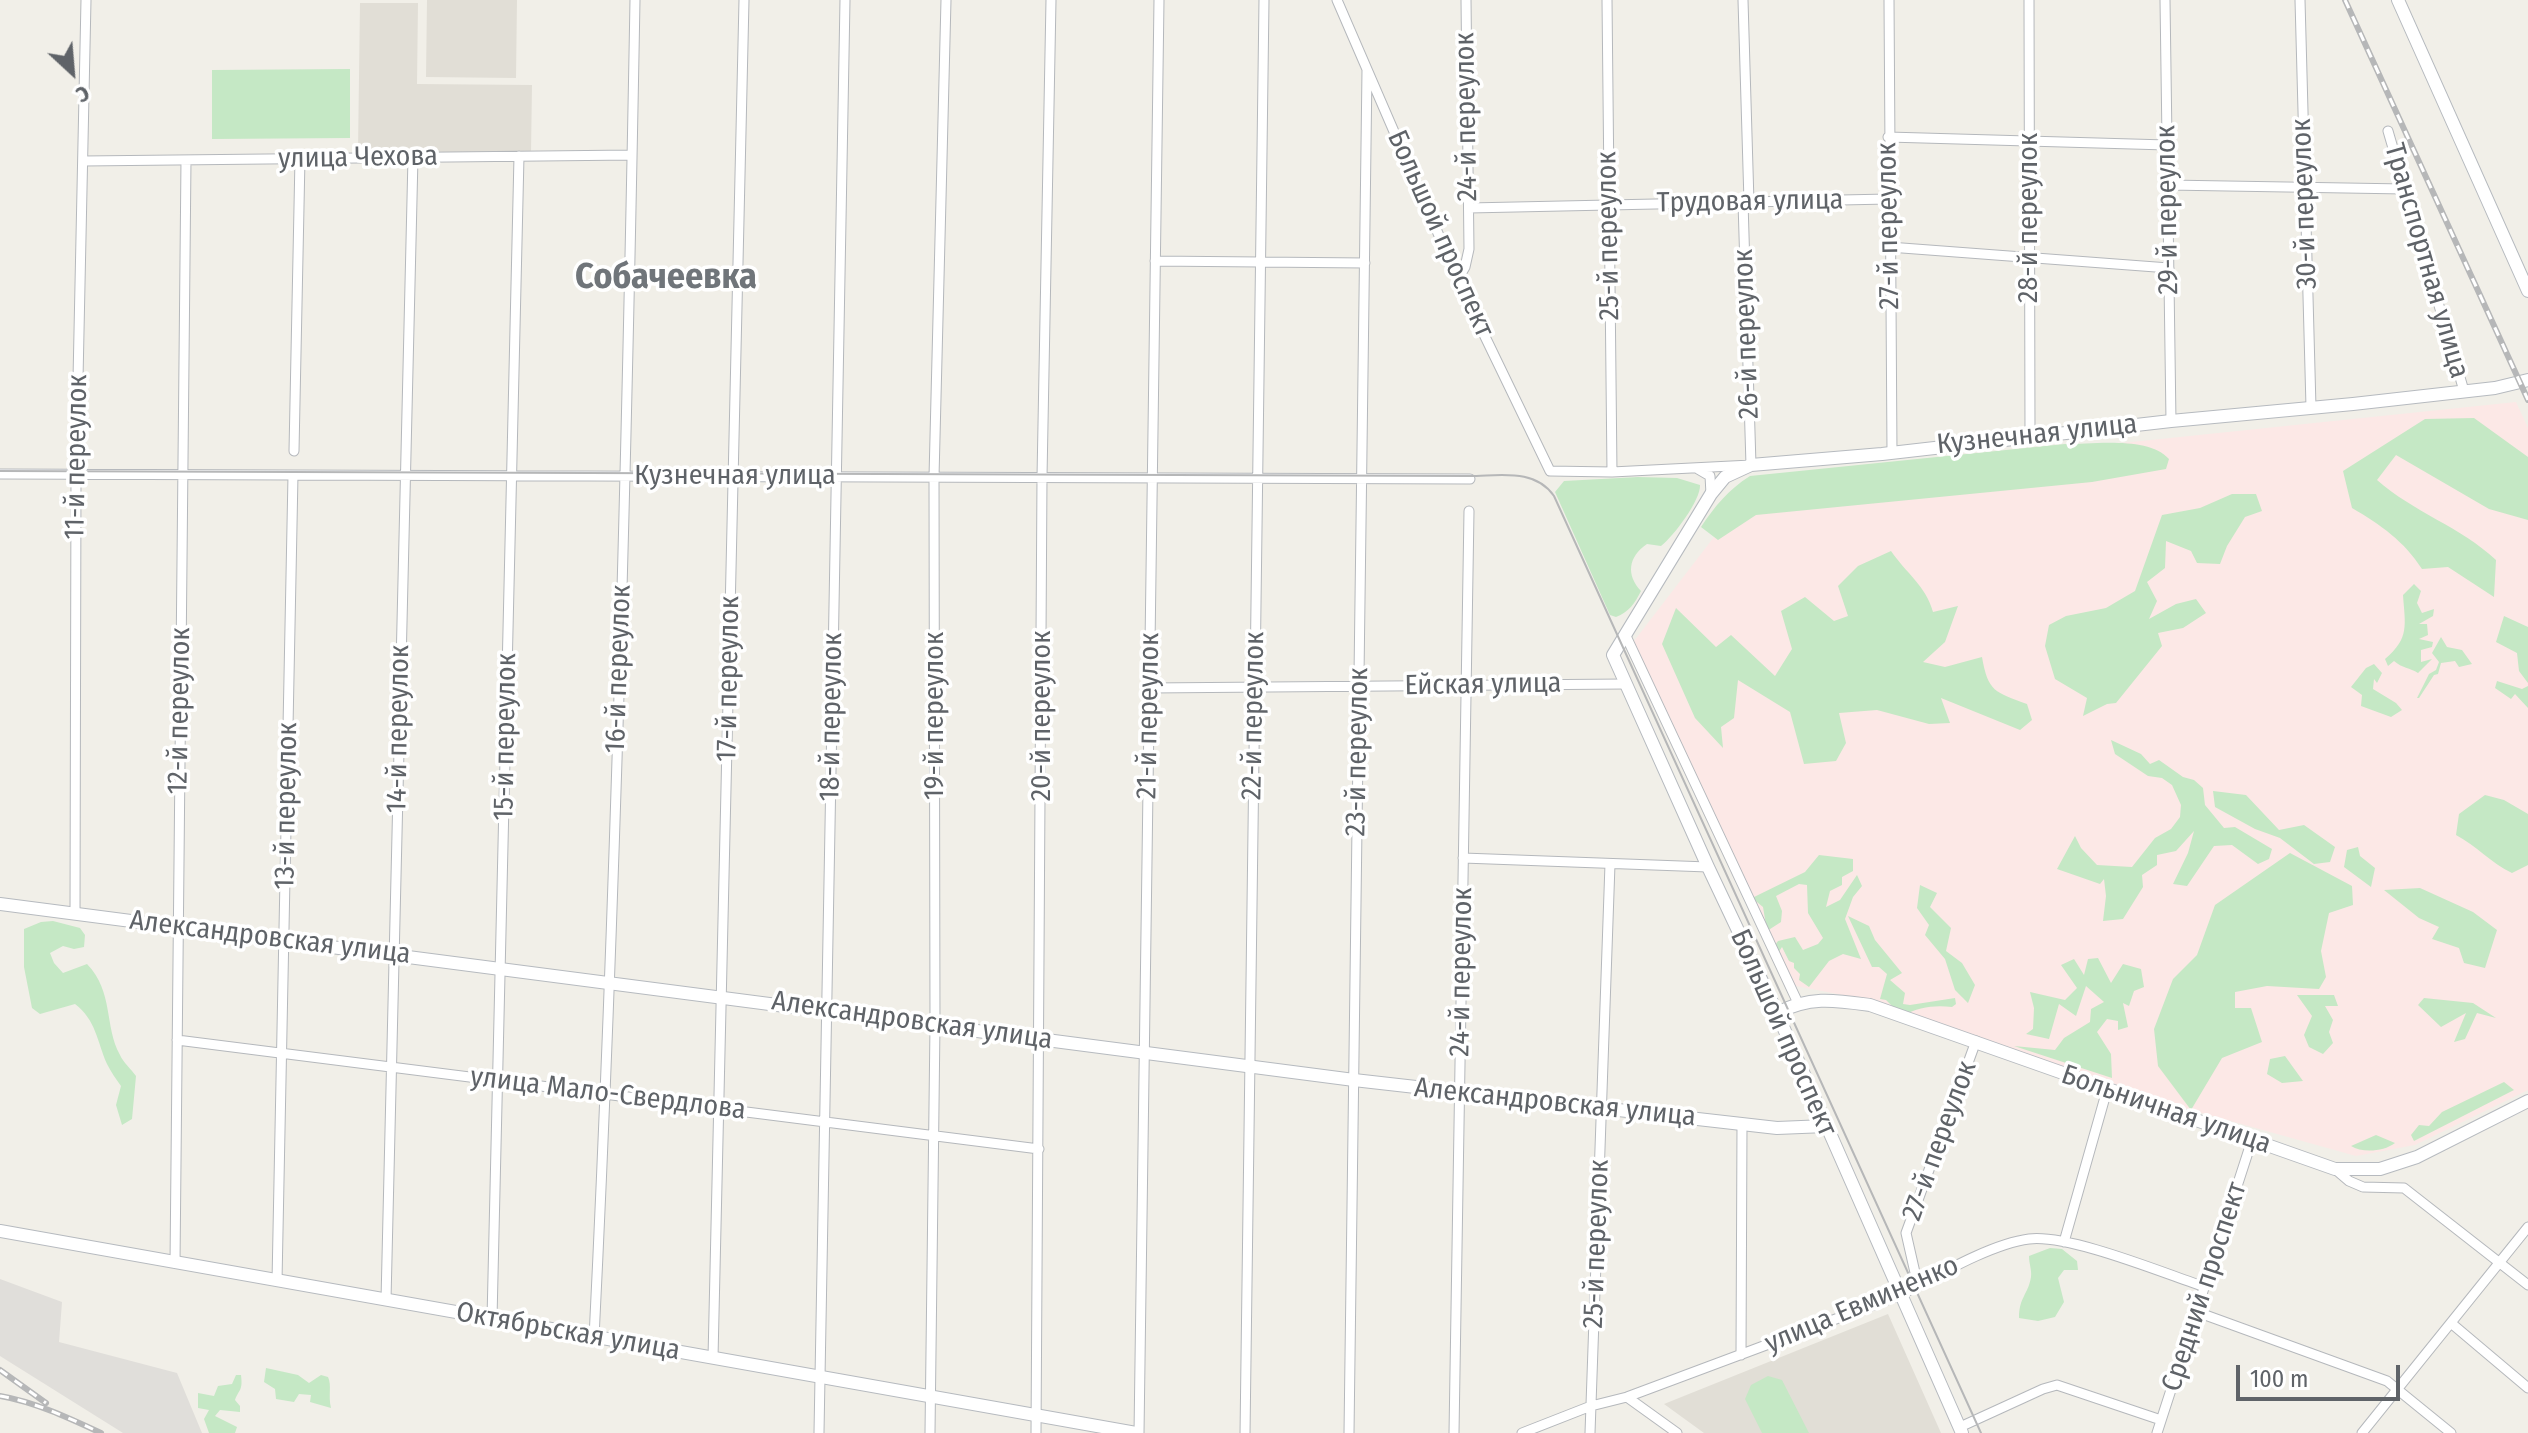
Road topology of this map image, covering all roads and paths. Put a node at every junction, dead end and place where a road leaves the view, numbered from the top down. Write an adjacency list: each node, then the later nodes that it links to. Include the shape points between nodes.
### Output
1 (86, 0): 28 (street, 11-й переулок)
2 (635, 0): 23 (street, 16-й переулок)
3 (744, 0): 62 (street, 17-й переулок)
4 (845, 0): 63 (street, 18-й переулок)
5 (946, 0): 64 (street, 19-й переулок)
6 (1051, 0): 65 (street, 20-й переулок)
7 (1159, 0): 38 (street, 21-й переулок)
8 (1264, 0): 39 (street, 22-й переулок)
9 (1337, 0): 18 (street, Большой проспект)
10 (1466, 0): 35 (street, 24-й переулок)
11 (1607, 0): 34 (street, 25-й переулок)
12 (1743, 0): 33 (street, 26-й переулок)
13 (1889, 0): 20 (street, 27-й переулок)
14 (2029, 0): 21 (street, 28-й переулок)
15 (2165, 0): 22 (street, 29-й переулок)
16 (2300, 0): 30 (street, 30-й переулок)
17 (2398, 0): 43 (main road)
18 (1367, 70): 40 (street, 23-й переулок); 42 (street, Большой проспект)
19 (2388, 131): 31 (street, Транспортная улица)
20 (1888, 137): 21 (street); 32 (street, 27-й переулок)
21 (2029, 141): 22 (street); 37 (street, 28-й переулок)
22 (2167, 145): 29 (street, 29-й переулок)
23 (632, 155): 24 (street, улица Чехова); 61 (street, 16-й переулок)
24 (519, 156): 25 (street, улица Чехова); 60 (street, 15-й переулок)
25 (413, 157): 26 (street, улица Чехова); 59 (street, 14-й переулок)
26 (300, 158): 27 (street, улица Чехова); 49 (street)
27 (186, 160): 28 (street, улица Чехова); 57 (street, 12-й переулок)
28 (84, 161): 56 (street, 11-й переулок)
29 (2168, 185): 30 (street); 41 (street, 29-й переулок)
30 (2304, 187): 31 (street); 46 (street, 30-й переулок)
31 (2405, 189): 45 (street, Транспортная улица)
32 (1888, 199): 33 (street, Трудовая улица); 36 (street, 27-й переулок)
33 (1746, 202): 34 (street, Трудовая улица); 51 (street, 26-й переулок)
34 (1608, 205): 35 (street, Трудовая улица); 54 (street, 25-й переулок)
35 (1469, 208): 42 (street, 24-й переулок, via 1469,249)
36 (1889, 247): 37 (street); 50 (street, 27-й переулок)
37 (2029, 258): 41 (street); 48 (street, 28-й переулок)
38 (1155, 261): 39 (street); 66 (street, 21-й переулок)
39 (1260, 262): 40 (street); 67 (street, 22-й переулок)
40 (1365, 263): 68 (street, 23-й переулок)
41 (2169, 268): 47 (street, 29-й переулок)
42 (1458, 279): 52 (street, Большой проспект)
43 (2528, 291)
44 (2528, 380): 45 (main road, Кузнечная улица)
45 (2464, 391): 46 (main road, Кузнечная улица)
46 (2311, 407): 47 (main road, Кузнечная улица)
47 (2171, 421): 48 (main road, Кузнечная улица)
48 (2030, 436): 50 (main road, Кузнечная улица)
49 (294, 451)
50 (1892, 451): 51 (main road, Кузнечная улица)
51 (1751, 465): 53 (street, Кузнечная улица); 70 (main road, Большой проспект, via 1725,477)
52 (1546, 467): 54 (street, Кузнечная улица, via 1557,473)
53 (1695, 467): 54 (street, Кузнечная улица); 70 (street, via 1710,476)
54 (1612, 472)
55 (0, 474): 56 (street, Кузнечная улица)
56 (76, 474): 57 (street, Кузнечная улица); 82 (street, 11-й переулок)
57 (183, 475): 58 (street, Кузнечная улица); 83 (street, 12-й переулок)
58 (293, 475): 59 (street, Кузнечная улица); 84 (street, 13-й переулок)
59 (405, 475): 60 (street, Кузнечная улица); 85 (street, 14-й переулок)
60 (512, 476): 61 (street, Кузнечная улица); 86 (street, 15-й переулок)
61 (626, 476): 62 (street, Кузнечная улица); 87 (street, 16-й переулок)
62 (733, 476): 63 (street, Кузнечная улица); 88 (street, 17-й переулок)
63 (835, 476): 64 (street, Кузнечная улица); 90 (street, 18-й переулок)
64 (934, 477): 65 (street, Кузнечная улица); 92 (street, 19-й переулок)
65 (1042, 477): 66 (street, Кузнечная улица); 93 (street, 20-й переулок)
66 (1152, 478): 67 (street, Кузнечная улица); 76 (street, 21-й переулок)
67 (1257, 478): 68 (street, Кузнечная улица); 77 (street, 22-й переулок)
68 (1362, 479): 69 (street, Кузнечная улица); 75 (street, 23-й переулок)
69 (1470, 479)
70 (1711, 494): 72 (main road, Большой проспект)
71 (1469, 511): 74 (street, 24-й переулок)
72 (1625, 634): 73 (main road, Большой проспект, via 1613,655); 89 (street, Большой проспект)
73 (1625, 684): 74 (street, Ейская улица); 80 (main road, Большой проспект)
74 (1466, 686): 75 (street, Ейская улица); 78 (street, 24-й переулок)
75 (1359, 687): 77 (street, Ейская улица); 101 (street, 23-й переулок)
76 (1150, 688): 77 (street, Ейская улица); 96 (street, 21-й переулок)
77 (1255, 688): 98 (street, 22-й переулок)
78 (1463, 858): 79 (street); 103 (street, 24-й переулок)
79 (1610, 864): 80 (street); 107 (street, 25-й переулок)
80 (1708, 867): 91 (main road, Большой проспект)
81 (0, 904): 82 (main road, Александровская улица)
82 (75, 914): 83 (main road, Александровская улица)
83 (178, 927): 84 (main road, Александровская улица); 94 (street, 12-й переулок)
84 (284, 940): 85 (main road, Александровская улица); 97 (street, 13-й переулок)
85 (394, 954): 86 (main road, Александровская улица); 99 (street, 14-й переулок)
86 (501, 968): 87 (main road, Александровская улица); 100 (street, 15-й переулок)
87 (609, 982): 88 (main road, Александровская улица); 104 (street, 16-й переулок)
88 (721, 996): 90 (main road, Александровская улица); 106 (street, 17-й переулок)
89 (1798, 1003): 91 (main road, Больничная улица); 95 (main road, Больничная улица, via 1826,999 1870,1005)
90 (828, 1010): 92 (main road, Александровская улица); 108 (street, 18-й переулок)
91 (1777, 1013): 110 (main road, Большой проспект)
92 (935, 1024): 93 (main road, Александровская улица); 111 (street, 19-й переулок)
93 (1041, 1038): 96 (main road, Александровская улица); 113 (street, 20-й переулок)
94 (177, 1040): 97 (street, улица Мало-Свердлова); 119 (street, 12-й переулок)
95 (1976, 1041): 102 (main road, Больничная улица); 123 (street, 27-й переулок, via 1906,1233)
96 (1145, 1052): 98 (main road, Александровская улица); 144 (street, 21-й переулок)
97 (281, 1053): 99 (street, улица Мало-Свердлова); 120 (street, 13-й переулок)
98 (1250, 1066): 101 (main road, Александровская улица); 145 (street, 22-й переулок)
99 (392, 1067): 100 (street, улица Мало-Свердлова); 125 (street, 14-й переулок)
100 (498, 1080): 104 (street, улица Мало-Свердлова); 127 (street, 15-й переулок)
101 (1354, 1080): 103 (main road, Александровская улица); 146 (street, 23-й переулок)
102 (2107, 1090): 112 (main road, Больничная улица); 117 (street)
103 (1460, 1093): 107 (main road, Александровская улица); 147 (street, 24-й переулок)
104 (606, 1094): 106 (street, улица Мало-Свердлова); 129 (street, 16-й переулок)
105 (2528, 1101): 114 (main road, via 2417,1157 2380,1169)
106 (719, 1108): 108 (street, улица Мало-Свердлова); 131 (street, 17-й переулок)
107 (1601, 1108): 109 (main road, Александровская улица); 137 (street, 25-й переулок)
108 (826, 1122): 111 (street, улица Мало-Свердлова); 132 (street, 18-й переулок)
109 (1742, 1124): 110 (main road, Александровская улица); 130 (street)
110 (1826, 1126): 124 (main road, Большой проспект)
111 (934, 1135): 113 (street, улица Мало-Свердлова); 135 (street, 19-й переулок)
112 (2252, 1140): 114 (main road, Больничная улица); 122 (street, Средний проспект)
113 (1039, 1149): 138 (street, 20-й переулок)
114 (2335, 1169): 118 (street, Больничная улица, via 2363,1187 2404,1188)
115 (2528, 1227): 118 (street)
116 (0, 1231): 119 (main road, Октябрьская улица)
117 (2064, 1242): 122 (street, улица Евминенко); 123 (street, улица Евминенко, via 2018,1242)
118 (2500, 1262): 121 (street, Больничная улица); 128 (street)
119 (175, 1263): 120 (main road, Октябрьская улица)
120 (277, 1281): 125 (main road, Октябрьская улица)
121 (2528, 1285)
122 (2205, 1287): 126 (street, Средний проспект)
123 (1914, 1288): 124 (street, улица Евминенко)
124 (1900, 1295): 130 (street, улица Евминенко); 140 (main road, Большой проспект)
125 (386, 1300): 127 (main road, Октябрьская улица)
126 (2197, 1312): 134 (street); 139 (street, Средний проспект)
127 (492, 1319): 129 (main road, Октябрьская улица)
128 (2451, 1323): 133 (street); 134 (street)
129 (594, 1338): 131 (main road, Октябрьская улица)
130 (1741, 1355): 136 (street, улица Евминенко)
131 (713, 1358): 132 (main road, Октябрьская улица)
132 (820, 1377): 135 (main road, Октябрьская улица); 141 (street, 18-й переулок)
133 (2528, 1388)
134 (2397, 1389): 152 (street); 153 (street)
135 (931, 1396): 138 (main road, Октябрьская улица); 142 (street, 19-й переулок)
136 (1627, 1397): 137 (street, улица Евминенко); 150 (street)
137 (1591, 1406): 148 (street, улица Евминенко); 149 (street, 25-й переулок)
138 (1036, 1415): 143 (street, 20-й переулок); 144 (main road, Октябрьская улица)
139 (2161, 1420): 140 (street, via 2057,1385); 151 (street, Средний проспект)
140 (1961, 1430)
141 (819, 1433)
142 (930, 1433)
143 (1036, 1433)
144 (1138, 1433)
145 (1245, 1433)
146 (1349, 1433)
147 (1454, 1433)
148 (1522, 1433)
149 (1590, 1433)
150 (1677, 1433)
151 (2157, 1433)
152 (2362, 1433)
153 (2451, 1433)

